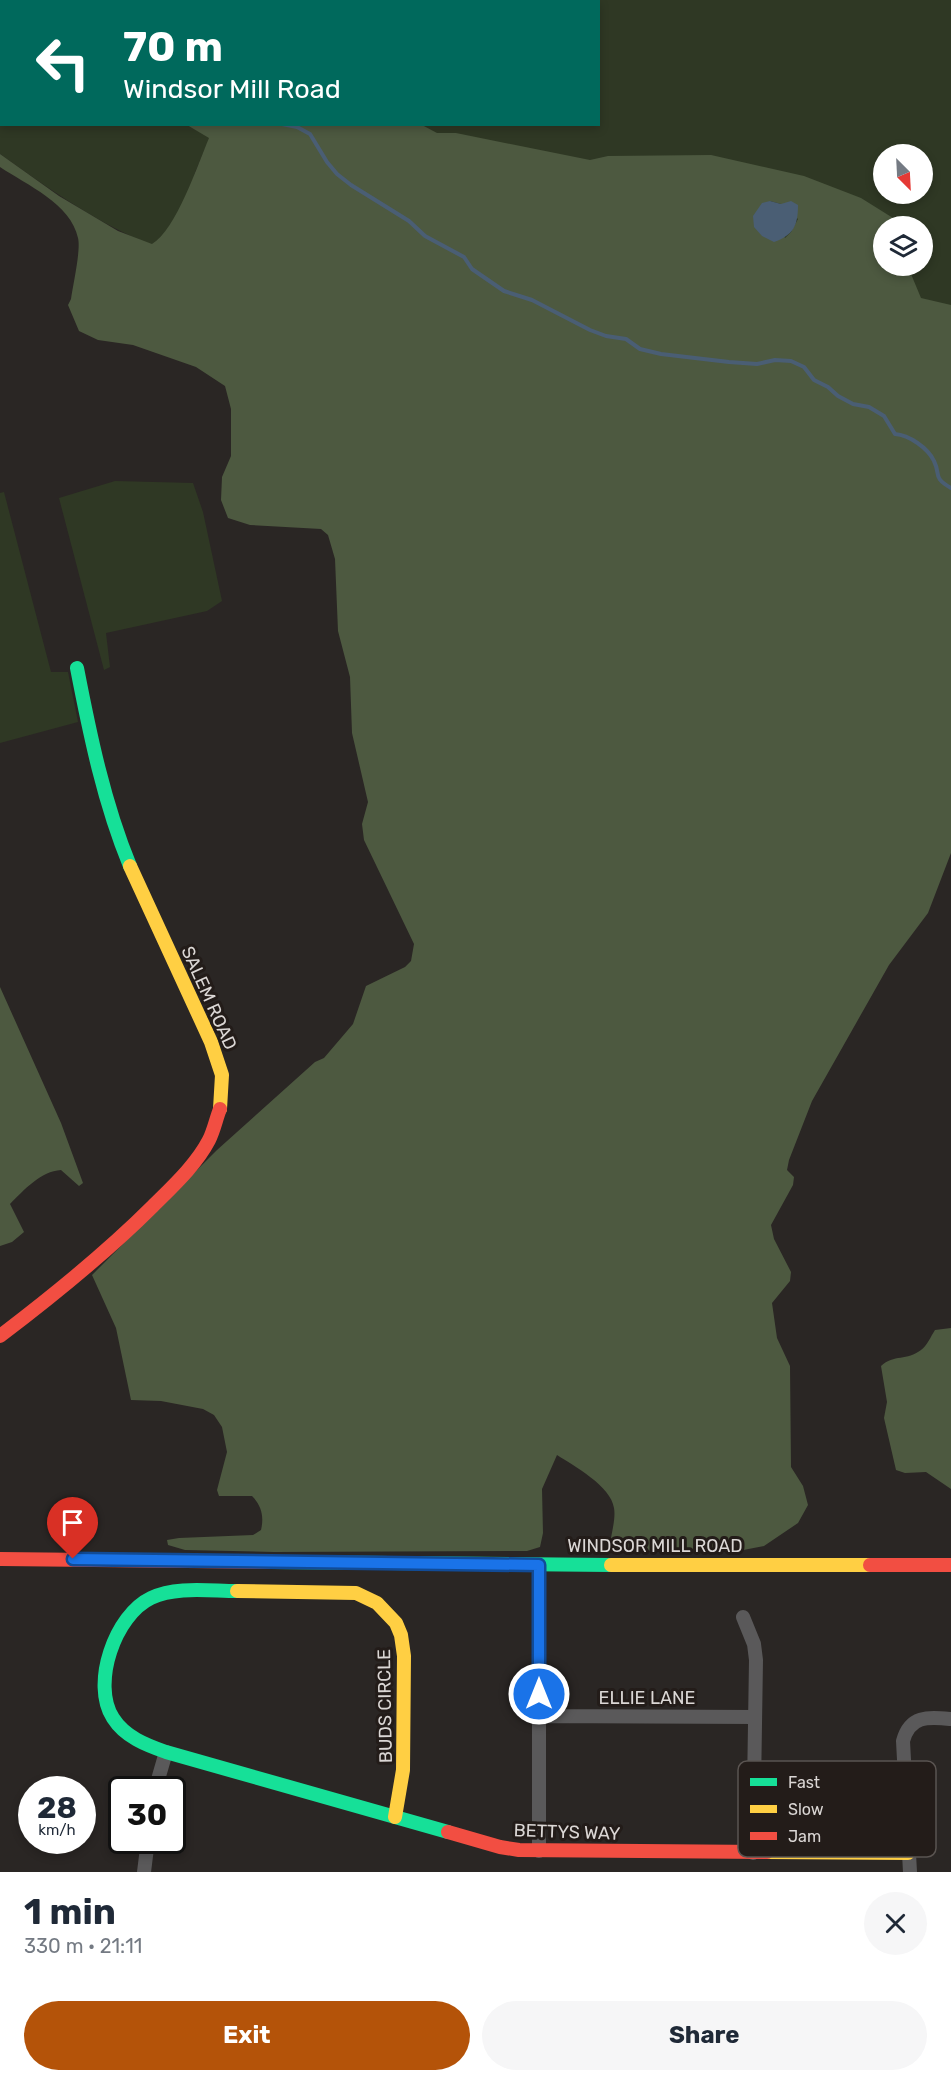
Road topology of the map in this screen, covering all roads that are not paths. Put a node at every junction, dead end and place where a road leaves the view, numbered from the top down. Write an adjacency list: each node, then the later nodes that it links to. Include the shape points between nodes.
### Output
1 (77, 668): 2 (street, SALEM ROAD, via 91,739 118,836 211,1042 222,1075 221,1105 210,1138 171,1188 115,1244)
2 (0, 1336)
3 (0, 1559): 5 (street, WINDSOR MILL ROAD)
4 (951, 1564): 5 (street, WINDSOR MILL ROAD)
5 (539, 1565): 7 (street)
6 (743, 1617): 8 (street, via 756,1660)
7 (539, 1716): 8 (street, ELLIE LANE); 15 (street)
8 (755, 1717): 11 (street)
9 (951, 1719): 12 (street, via 921,1719 911,1724 903,1741)
10 (166, 1752): 13 (street); 14 (street, BETTYS WAY); 14 (street, BUDS CIRCLE, via 134,1739 109,1711 104,1698 106,1674 118,1633 137,1607 156,1594 170,1591 356,1593 377,1603 388,1614 396,1623 403,1645 403,1770)
11 (754, 1761)
12 (904, 1761)
13 (159, 1776)
14 (395, 1817): 15 (street, BETTYS WAY, via 500,1847)
15 (539, 1851): 16 (street, BETTYS WAY)
16 (738, 1853)
17 (146, 1854): 19 (street)
18 (908, 1857): 20 (street)
19 (144, 1872)
20 (910, 1872)

